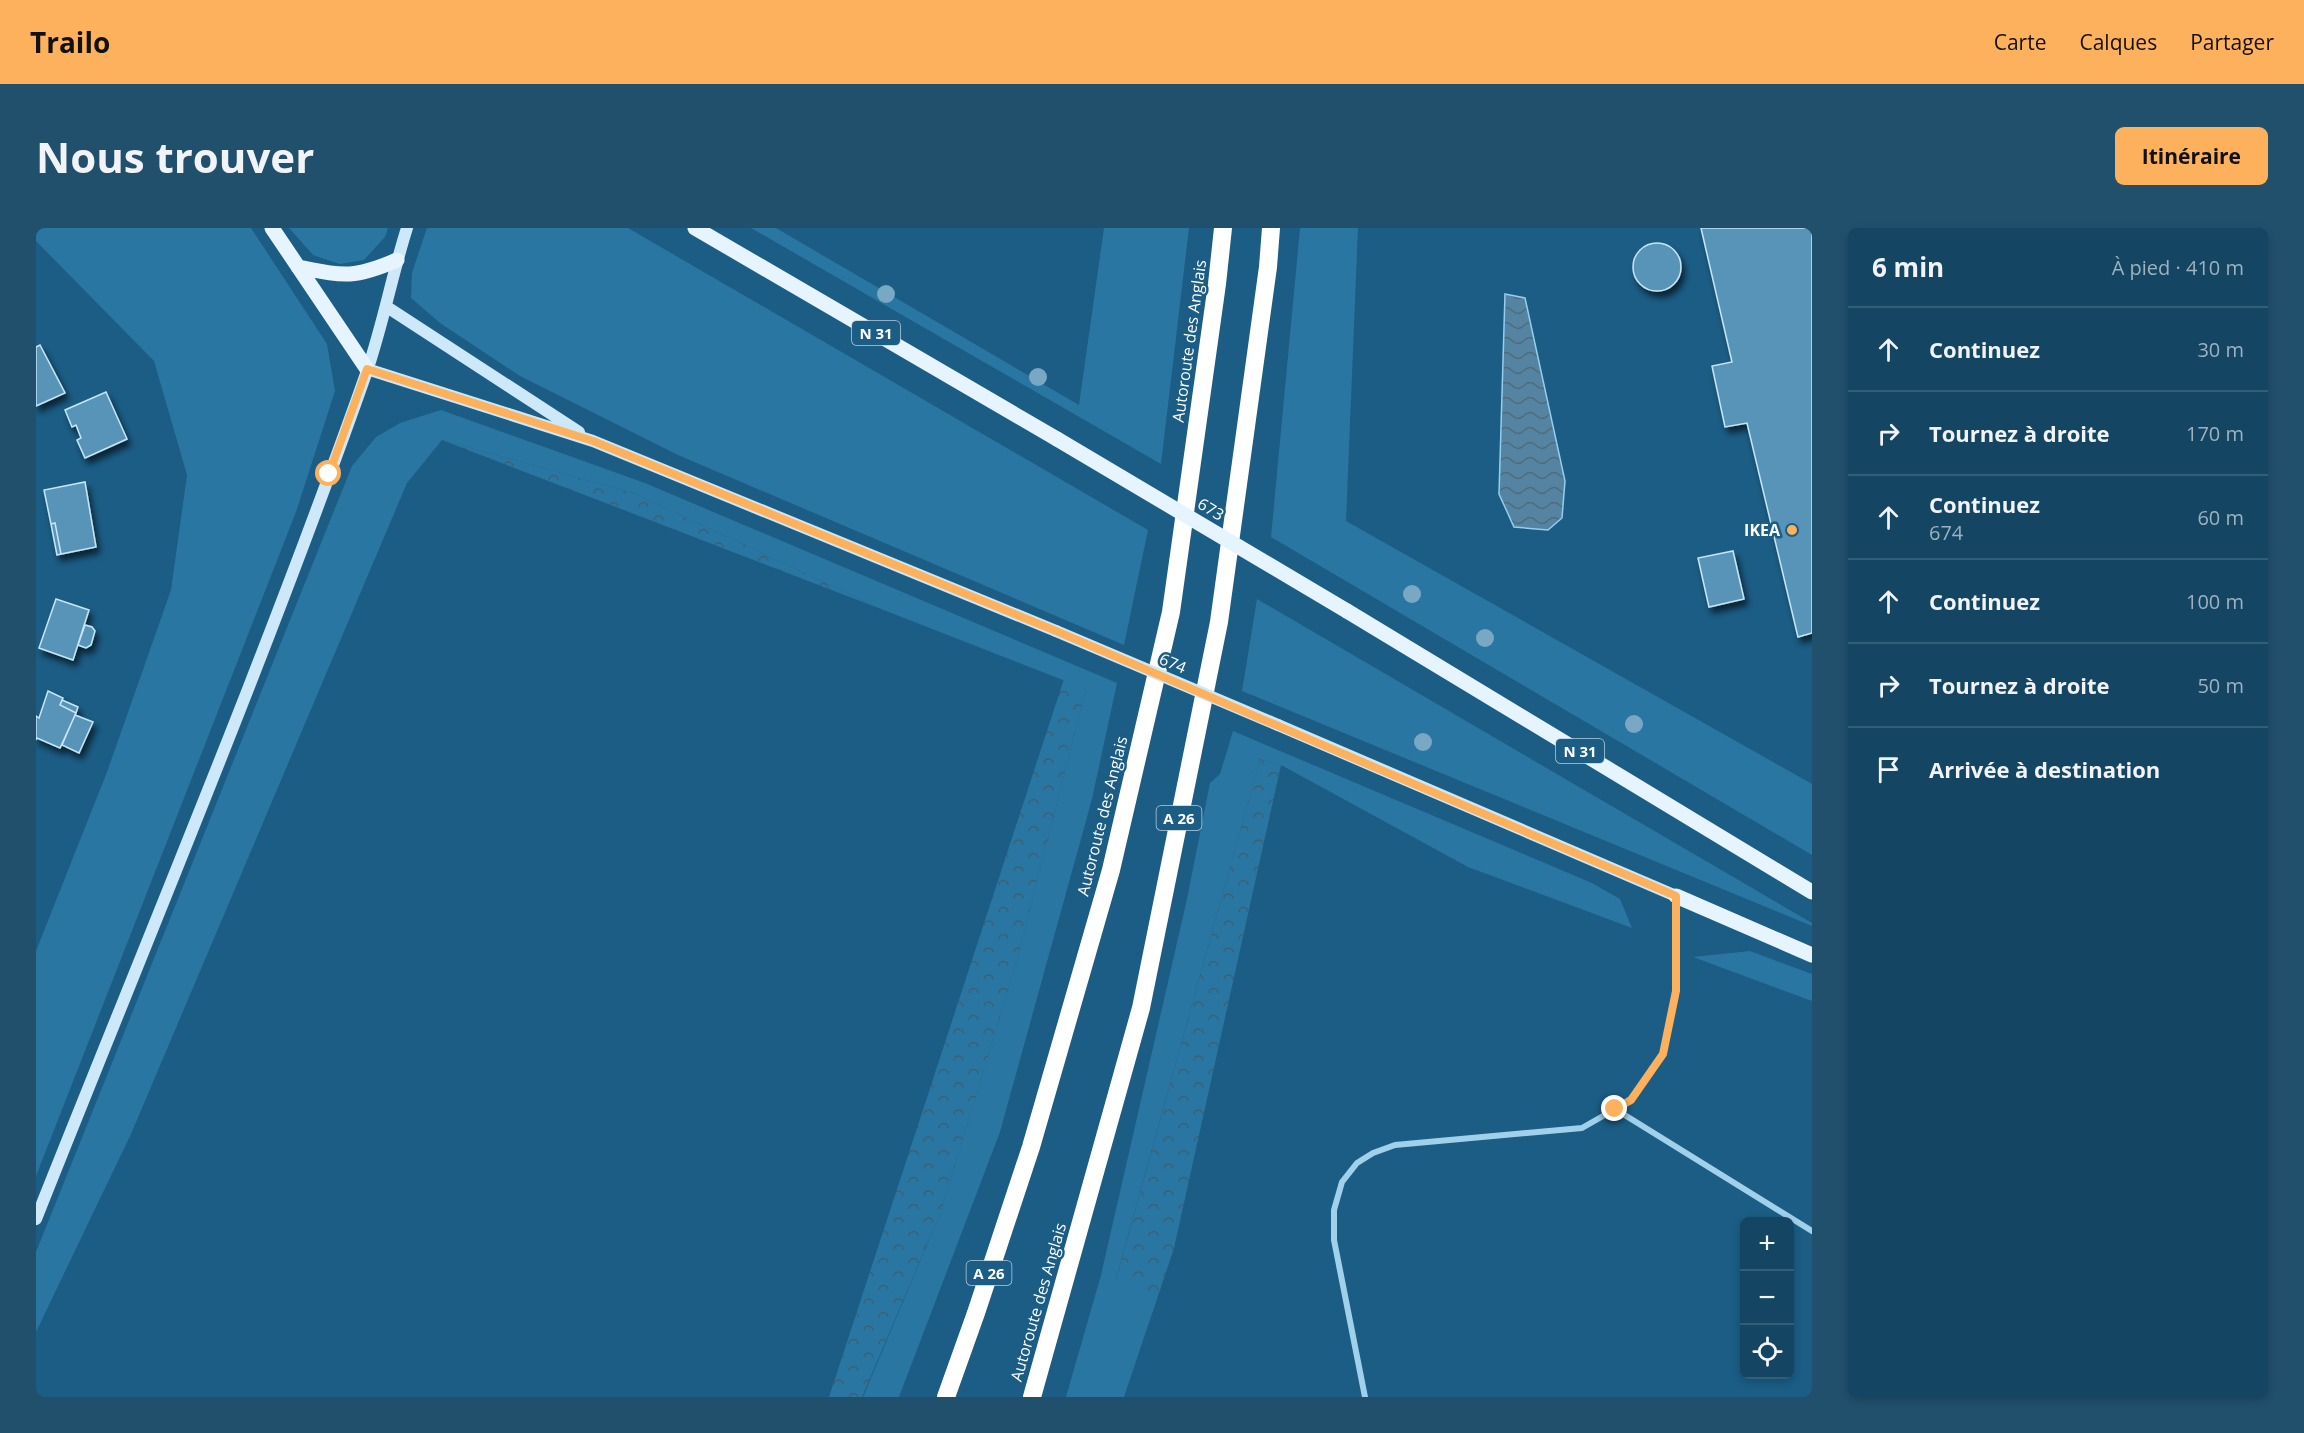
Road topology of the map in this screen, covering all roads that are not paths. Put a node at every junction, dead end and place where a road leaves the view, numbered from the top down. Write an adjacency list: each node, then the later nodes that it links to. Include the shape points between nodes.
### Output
1 (272, 228): 7 (main road)
2 (407, 228): 6 (street)
3 (694, 228): 11 (main road, 673 / N 31, bridge, via 1347,611)
4 (1223, 228): 17 (highway, Autoroute des Anglais / A 26, via 1171,612 1111,870 1030,1147)
5 (1271, 228): 18 (highway, Autoroute des Anglais / A 26, via 1219,622 1143,997)
6 (397, 260): 7 (main road, via 368,273 343,275); 8 (street)
7 (298, 267): 9 (main road)
8 (387, 308): 9 (street); 10 (street)
9 (367, 369): 10 (street); 15 (street, via 293,573)
10 (593, 441): 12 (street, 674, bridge, via 1056,631)
11 (1812, 892)
12 (1676, 896): 13 (main road); 14 (street, via 1676,991 1663,1054 1631,1100)
13 (1812, 955)
14 (1615, 1109): 16 (street); 19 (street, via 1582,1128 1395,1145 1357,1162 1342,1182 1334,1210 1334,1240)
15 (36, 1219)
16 (1812, 1231)
17 (946, 1397)
18 (1032, 1397)
19 (1365, 1397)

